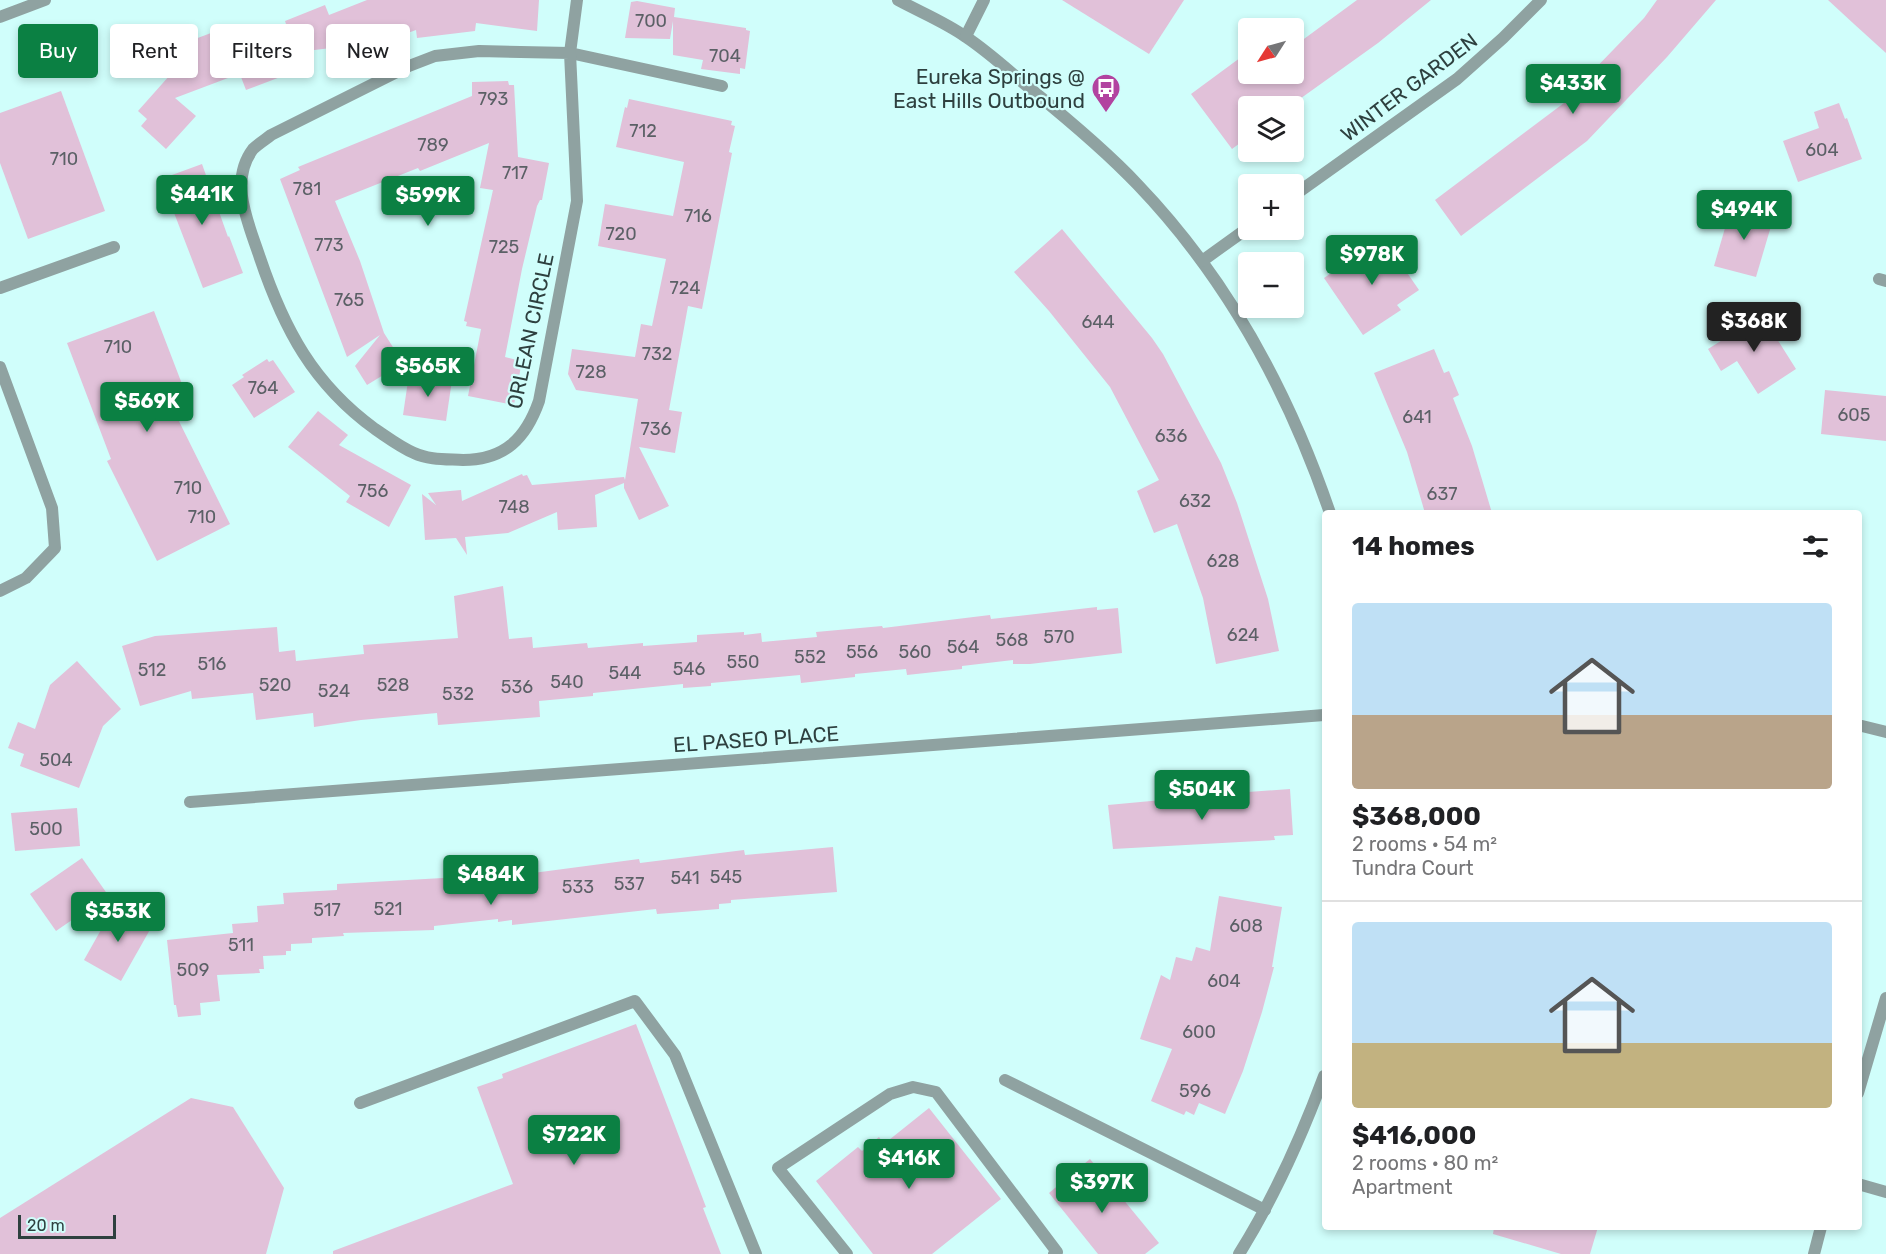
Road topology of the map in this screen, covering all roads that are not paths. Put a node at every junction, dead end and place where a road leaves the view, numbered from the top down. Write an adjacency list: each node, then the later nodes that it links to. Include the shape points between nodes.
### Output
1 (45, 0): 6 (street)
2 (577, 0): 8 (street, ORLEAN CIRCLE)
3 (898, 0): 7 (street)
4 (984, 0): 7 (street)
5 (1541, 0): 10 (street, WINTER GARDEN, via 1457,79)
6 (0, 17)
7 (966, 36): 13 (street, via 1087,135 1139,186)
8 (570, 53): 8 (street, ORLEAN CIRCLE, via 577,201 532,421 503,452 481,460 436,459 414,453 368,424 339,399 306,359 275,302 243,207 241,184 245,165 254,148 271,135 435,56 479,51); 9 (street, ORLEAN CIRCLE)
9 (722, 86)
10 (1304, 188)
11 (1238, 235): 13 (street)
12 (114, 247): 14 (street)
13 (1202, 261): 16 (street, via 1274,376 1300,431)
14 (0, 288)
15 (0, 366): 17 (street, via 52,508 55,548 26,578)
16 (1329, 510)
17 (0, 591)
18 (1322, 715): 21 (street, EL PASEO PLACE)
19 (1862, 726): 20 (street)
20 (1886, 732)
21 (190, 802)
22 (1886, 998): 23 (street)
23 (1862, 1079)
24 (1005, 1080): 29 (street)
25 (1322, 1081): 29 (street, via 1305,1128)
26 (360, 1103): 31 (street, via 635,1001 675,1054)
27 (1862, 1185): 28 (street)
28 (1886, 1192)
29 (1265, 1210): 34 (street)
30 (1820, 1230): 35 (street)
31 (756, 1254)
32 (847, 1254): 33 (street, via 778,1168 890,1094 913,1088 936,1092 1057,1252)
33 (1054, 1254)
34 (1239, 1254)
35 (1814, 1254)

